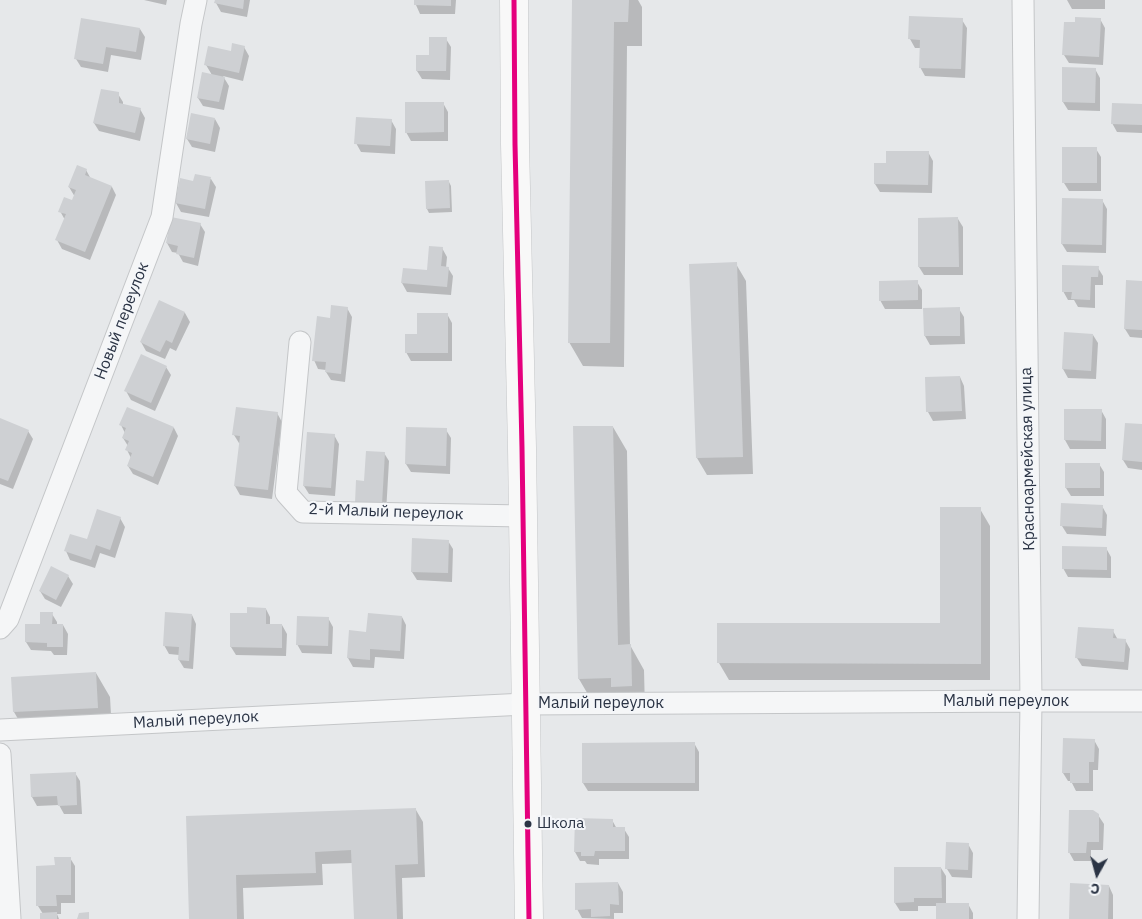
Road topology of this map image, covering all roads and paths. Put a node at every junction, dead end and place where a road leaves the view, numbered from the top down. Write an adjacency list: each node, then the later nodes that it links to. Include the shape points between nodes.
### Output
1 (196, 0): 6 (street, Новый переулок, via 162,217 8,619)
2 (514, 0): 5 (street)
3 (1023, 0): 7 (street, Красноармейская улица)
4 (300, 342): 5 (street, 2-й Малый переулок, via 286,493 303,512)
5 (523, 516): 9 (street)
6 (0, 628)
7 (1031, 701): 8 (street, Малый переулок); 9 (street, Малый переулок); 14 (street, Красноармейская улица)
8 (1142, 701)
9 (526, 704): 10 (street, Малый переулок); 13 (street)
10 (0, 730)
11 (0, 754): 12 (street)
12 (10, 919)
13 (529, 919)
14 (1028, 919)

